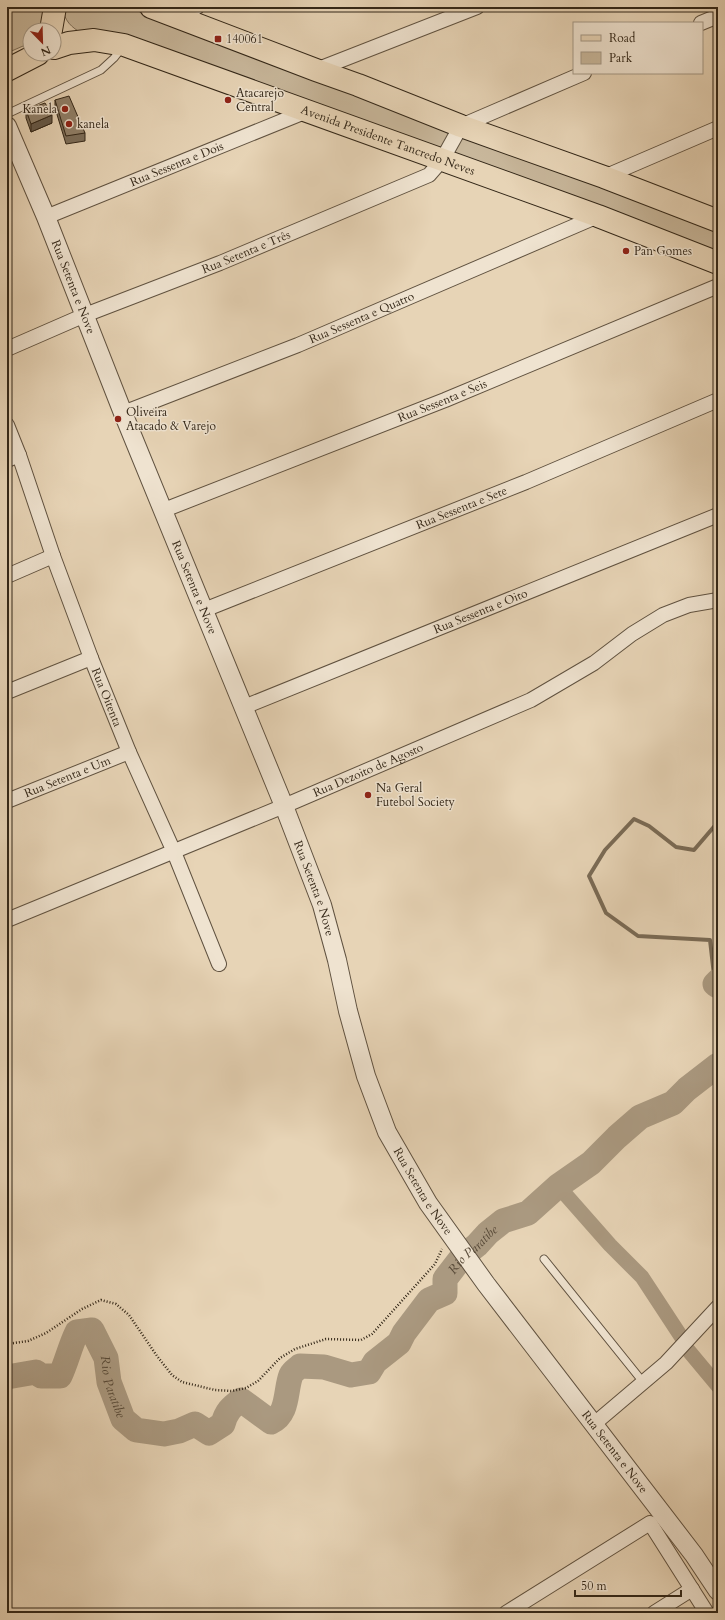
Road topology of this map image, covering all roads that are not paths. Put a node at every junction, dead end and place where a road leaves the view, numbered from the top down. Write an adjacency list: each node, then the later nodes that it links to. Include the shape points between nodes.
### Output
1 (55, 7): 7 (main road)
2 (151, 7): 6 (main road)
3 (197, 7): 6 (street)
4 (477, 7): 13 (street)
5 (718, 16): 8 (street)
6 (174, 17): 13 (main road)
7 (52, 22)
8 (703, 22)
9 (62, 45): 10 (main road, Avenida Presidente Tancredo Neves, via 94,40)
10 (124, 45): 15 (main road, Avenida Presidente Tancredo Neves); 16 (lane, via 101,70)
11 (22, 62): 12 (main road)
12 (7, 70)
13 (316, 70): 18 (main road)
14 (582, 74): 18 (street)
15 (307, 110): 20 (main road, Avenida Presidente Tancredo Neves); 23 (street, Rua Sessenta e Dois)
16 (7, 114)
17 (7, 126): 23 (street, Rua Setenta e Nove)
18 (461, 126): 20 (street, Rua Setenta e Três); 21 (main road)
19 (718, 128): 21 (street)
20 (442, 160): 22 (main road, Avenida Presidente Tancredo Neves); 27 (street, Rua Setenta e Três, via 429,175 220,263)
21 (604, 177): 24 (main road)
22 (598, 216): 25 (main road, Avenida Presidente Tancredo Neves); 30 (street, Rua Sessenta e Quatro, via 298,346)
23 (46, 217): 27 (street, Rua Setenta e Nove)
24 (718, 221)
25 (718, 263)
26 (718, 286): 33 (street, Rua Sessenta e Seis, via 445,400)
27 (85, 315): 28 (street, Rua Setenta e Três); 30 (street, Rua Setenta e Nove)
28 (7, 349)
29 (718, 400): 38 (street, Rua Sessenta e Sete, via 526,482)
30 (123, 413): 33 (street, Rua Setenta e Nove)
31 (7, 425): 32 (street, Rua Oitenta)
32 (13, 457): 35 (street, Rua Oitenta)
33 (164, 510): 38 (street, Rua Setenta e Nove)
34 (718, 516): 41 (street, Rua Sessenta e Oito)
35 (53, 556): 36 (street); 39 (street, Rua Oitenta)
36 (7, 576)
37 (718, 600): 44 (street, Rua Dezoito de Agosto, via 689,605 663,615 632,634 594,663 531,700)
38 (204, 610): 41 (street, Rua Setenta e Nove)
39 (91, 658): 40 (street); 42 (street, Rua Oitenta)
40 (7, 692)
41 (244, 708): 44 (street, Rua Setenta e Nove)
42 (128, 752): 43 (street, Rua Setenta e Um); 45 (street, Rua Oitenta)
43 (7, 801)
44 (284, 806): 45 (street, Rua Dezoito de Agosto); 51 (street, Rua Setenta e Nove, via 322,905 366,1076 387,1132 428,1204)
45 (174, 852): 46 (street, Rua Dezoito de Agosto); 47 (street, Rua Oitenta)
46 (7, 920)
47 (219, 964)
48 (544, 1259): 50 (lane)
49 (718, 1307): 50 (street, via 666,1363)
50 (643, 1382): 51 (street)
51 (594, 1424): 52 (street, Rua Setenta e Nove)
52 (656, 1518): 53 (street); 54 (street, Rua Setenta e Nove, via 694,1555); 55 (street)
53 (692, 1589): 56 (street); 57 (street)
54 (718, 1590)
55 (506, 1613)
56 (654, 1613)
57 (707, 1613)

